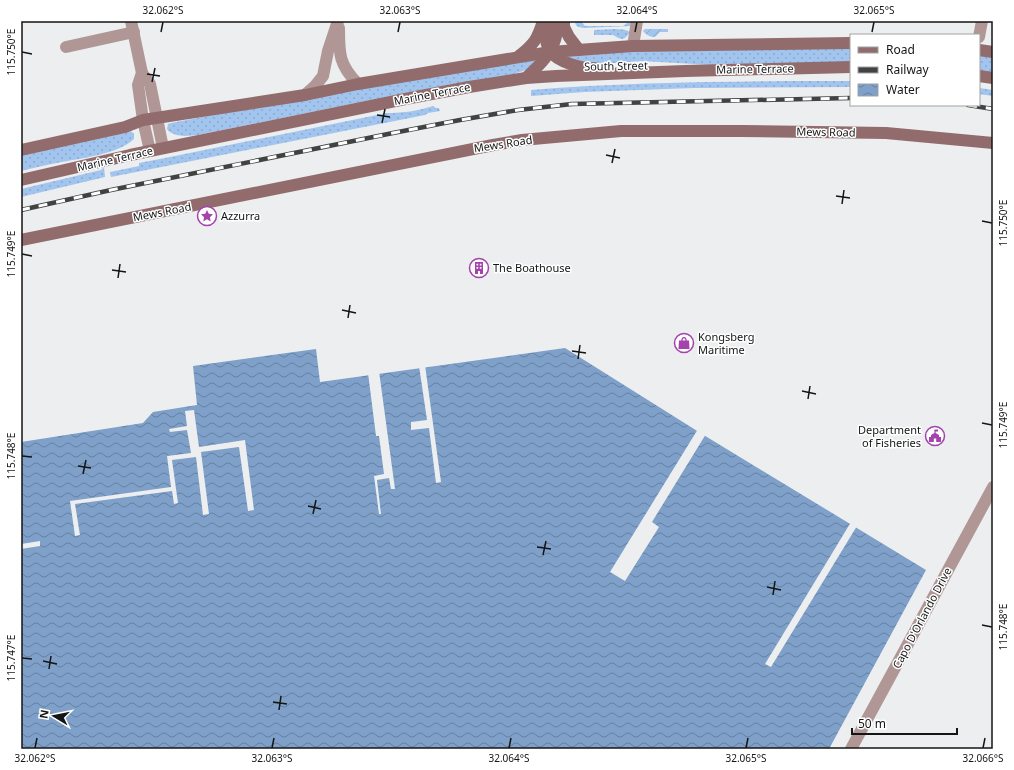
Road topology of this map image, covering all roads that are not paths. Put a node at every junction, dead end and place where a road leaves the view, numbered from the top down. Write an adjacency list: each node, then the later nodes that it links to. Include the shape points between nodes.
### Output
1 (339, 21): 24 (street, via 341,60); 25 (street, via 323,76)
2 (543, 21): 17 (street, via 531,47)
3 (548, 21): 15 (street, via 546,39)
4 (558, 21): 15 (street)
5 (564, 21): 13 (street, via 569,37)
6 (637, 21): 11 (street)
7 (982, 21): 9 (street)
8 (132, 27): 12 (street); 20 (street)
9 (980, 34)
10 (850, 42): 11 (street, Marine Terrace)
11 (633, 46): 13 (street, Marine Terrace)
12 (66, 47)
13 (579, 50): 15 (street, Marine Terrace)
14 (980, 50): 16 (street)
15 (550, 52): 17 (street, Marine Terrace); 19 (street, South Street, via 561,60 582,68 651,65); 22 (street)
16 (993, 52)
17 (518, 56): 24 (street, Marine Terrace)
18 (850, 67): 19 (street, Marine Terrace)
19 (685, 71): 22 (street, Marine Terrace)
20 (142, 73): 26 (street, via 150,84); 27 (street, via 138,84)
21 (980, 76): 23 (street)
22 (526, 78): 29 (street, Marine Terrace)
23 (993, 78)
24 (358, 84): 25 (street, Marine Terrace)
25 (305, 95): 26 (street, Marine Terrace)
26 (158, 118): 27 (street, Marine Terrace); 29 (street)
27 (143, 120): 30 (street, Marine Terrace, via 125,127); 31 (street)
28 (993, 143): 33 (street, Mews Road, via 886,133 742,131 621,131 522,140)
29 (163, 148): 31 (street, Marine Terrace)
30 (21, 150)
31 (150, 151): 32 (street, Marine Terrace)
32 (21, 180)
33 (21, 240)
34 (993, 487): 35 (street, Capo D'Orlando Drive)
35 (851, 749)

